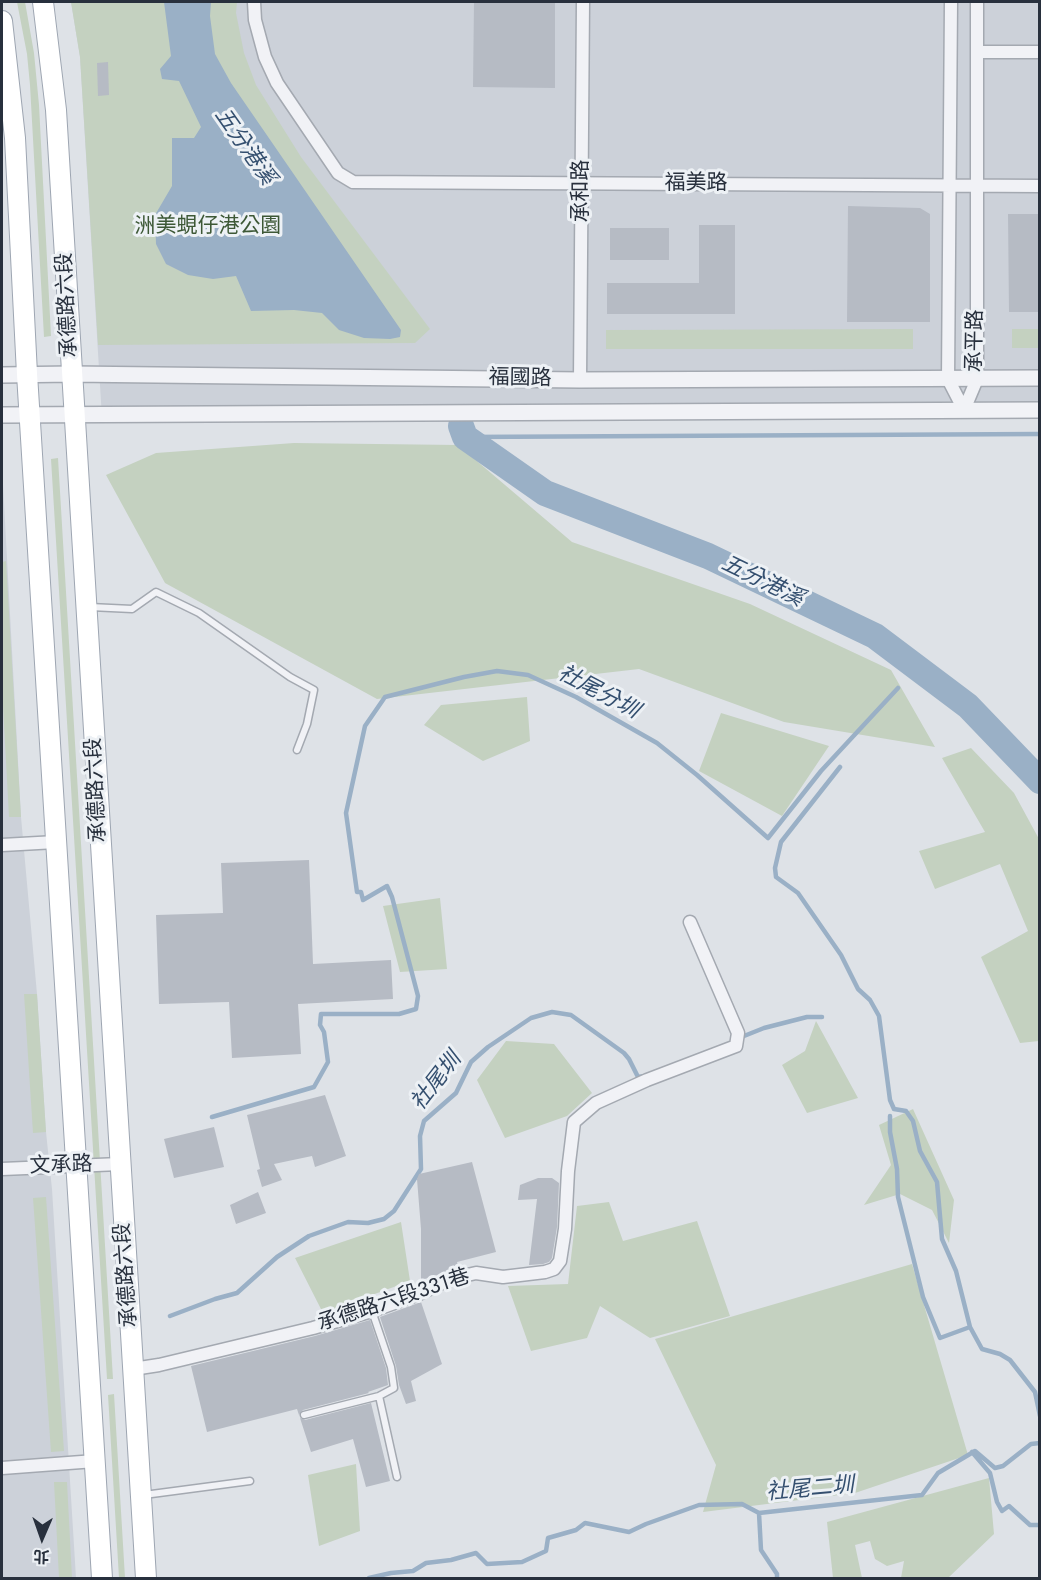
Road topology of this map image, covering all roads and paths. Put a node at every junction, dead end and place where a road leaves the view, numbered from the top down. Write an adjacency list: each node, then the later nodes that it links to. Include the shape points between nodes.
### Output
1 (43, 2): 14 (main road, 承德路六段, via 56,110)
2 (254, 2): 9 (street, 福美路, via 265,57 277,83 338,173 353,182)
3 (582, 2): 9 (street, 承和路)
4 (951, 2): 10 (street, 承平路)
5 (977, 2): 7 (street, 承平路)
6 (2, 21): 13 (main road, 承德路六段, via 15,138)
7 (977, 52): 8 (street); 11 (street, 承平路)
8 (1040, 52)
9 (582, 184): 10 (street, 福美路); 19 (street, 承和路)
10 (950, 185): 11 (street, 福美路); 17 (street, 承平路)
11 (976, 185): 12 (street, 福美路); 18 (street, 承平路)
12 (1040, 186)
13 (27, 374): 14 (street, 福國路); 15 (street, 福國路); 22 (main road, 承德路六段)
14 (72, 374): 19 (street, 福國路); 23 (main road, 承德路六段)
15 (2, 375)
16 (1040, 378): 18 (street, 福國路)
17 (948, 379): 18 (street, 福國路); 19 (street, 福國路); 20 (street, 承平路)
18 (977, 379): 20 (street, 承平路)
19 (580, 380)
20 (964, 410): 21 (street, 福國路); 23 (street, 福國路)
21 (1040, 410)
22 (31, 415): 23 (street, 福國路); 24 (street, 福國路); 27 (main road, 承德路六段)
23 (74, 415): 25 (main road, 承德路六段)
24 (2, 416)
25 (86, 606): 26 (lane, via 132,609 156,592 199,614 314,690); 30 (main road, 承德路六段)
26 (297, 750)
27 (56, 842): 28 (street); 31 (main road, 承德路六段)
28 (2, 845)
29 (690, 922): 33 (street, 承德路六段331巷, via 738,1033 736,1046 606,1099 574,1122 565,1229 560,1261 554,1269 503,1277 476,1273 450,1279)
30 (120, 1164): 31 (street, 文承路); 34 (main road, 承德路六段)
31 (77, 1165): 32 (street, 文承路); 37 (main road, 承德路六段)
32 (2, 1168)
33 (372, 1311): 34 (street, 承德路六段331巷); 35 (lane, via 394,1388)
34 (133, 1369): 41 (main road, 承德路六段)
35 (380, 1396): 36 (lane); 39 (lane)
36 (304, 1415)
37 (95, 1461): 38 (street); 42 (main road, 承德路六段)
38 (2, 1468)
39 (397, 1477)
40 (250, 1481): 41 (lane)
41 (141, 1495): 43 (main road, 承德路六段)
42 (102, 1578)
43 (146, 1578)

